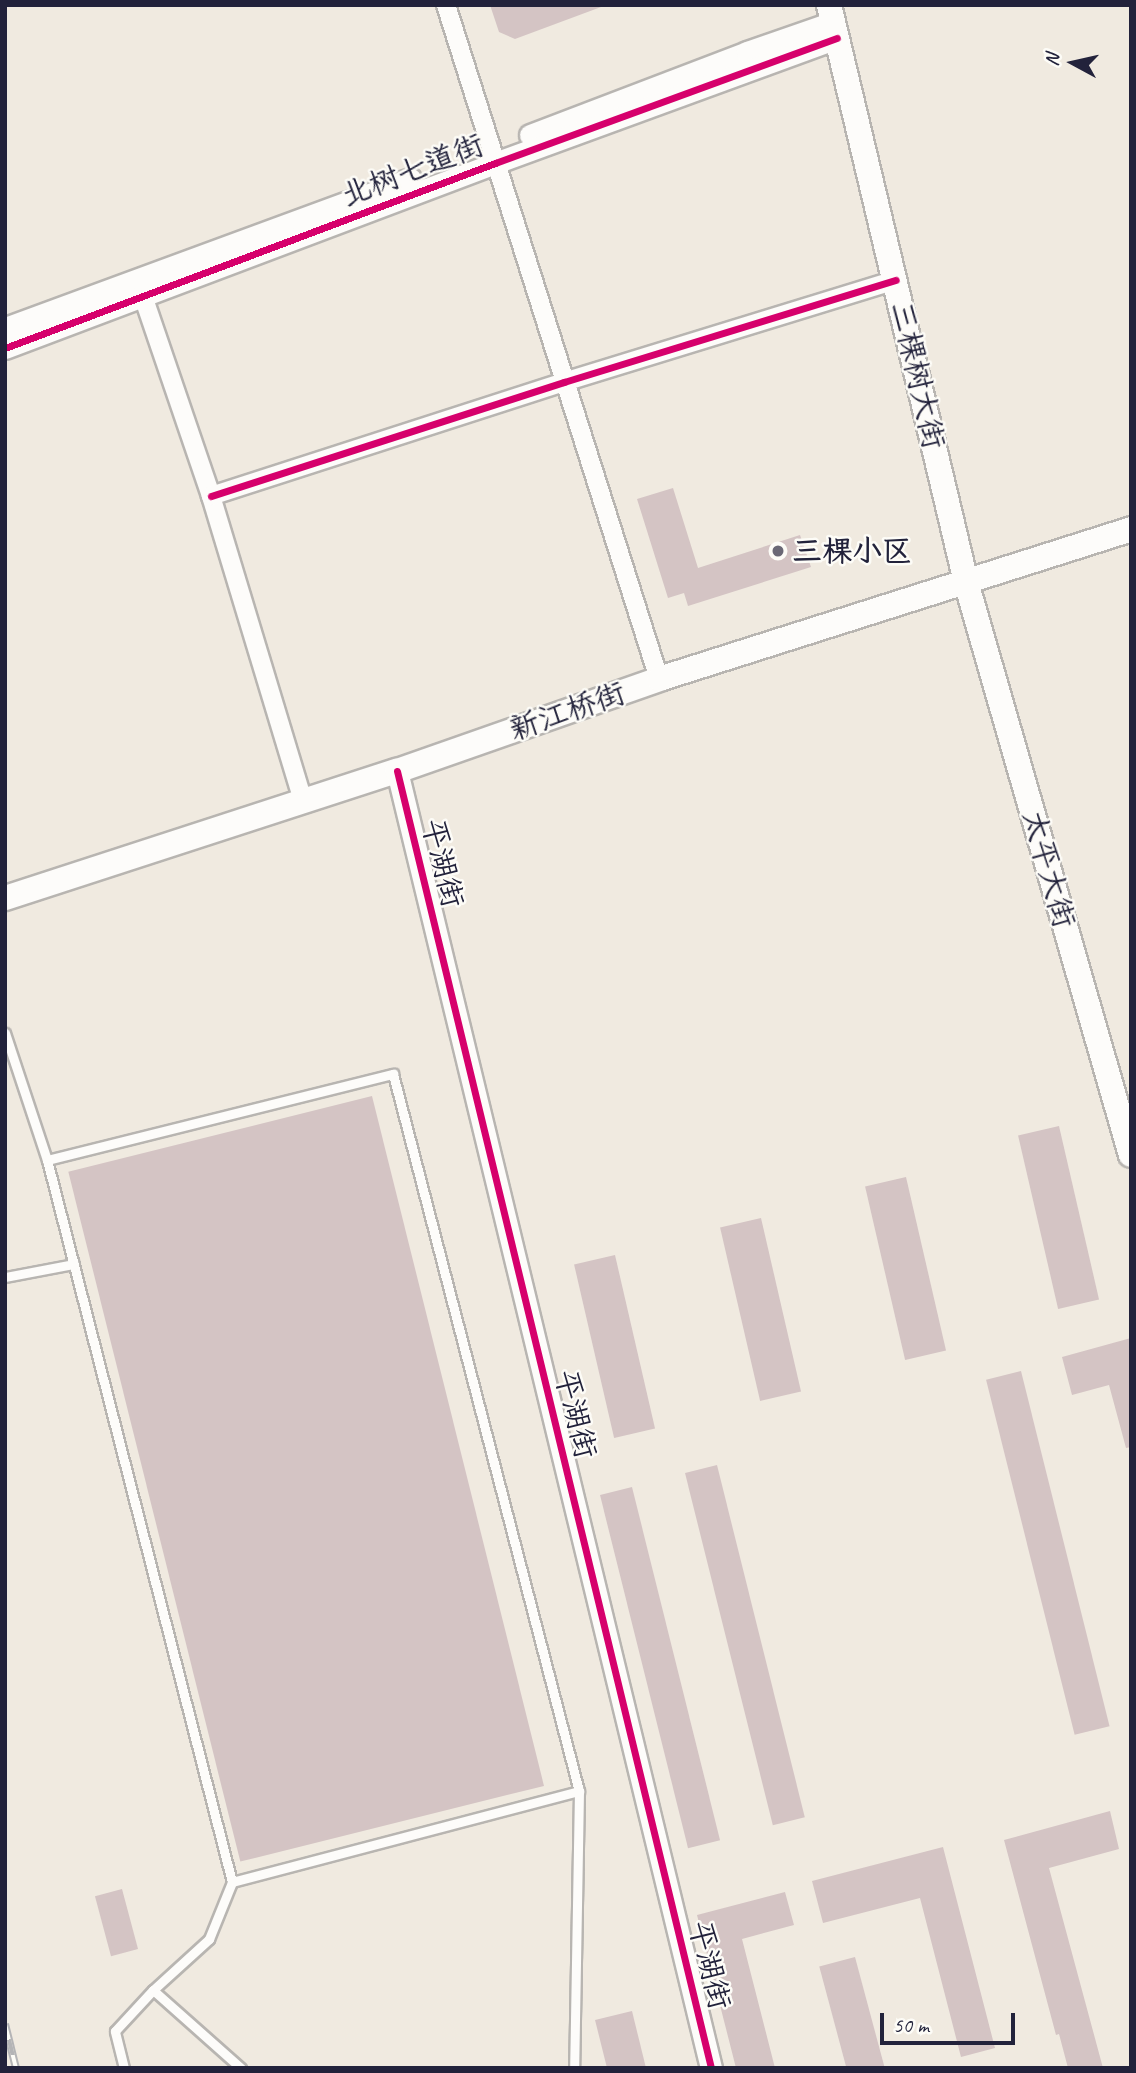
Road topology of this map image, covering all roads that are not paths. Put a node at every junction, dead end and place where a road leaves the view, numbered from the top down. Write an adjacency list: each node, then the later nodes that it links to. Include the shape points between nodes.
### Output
1 (446, 5): 3 (street)
2 (833, 22): 3 (street, 北树七道街, via 747,52); 4 (main road, 三棵树大街)
3 (492, 156): 5 (street, 北树七道街); 6 (street, 北树七道街); 8 (street)
4 (896, 280): 8 (street); 11 (main road, 三棵树大街)
5 (143, 296): 7 (street, 北树七道街); 9 (street)
6 (5, 328)
7 (5, 348)
8 (564, 382): 9 (street); 12 (street)
9 (211, 496): 14 (street)
10 (1131, 529): 11 (main road, 新江桥街)
11 (967, 582): 12 (main road, 新江桥街); 17 (main road, 太平大街)
12 (659, 679): 13 (main road, 新江桥街)
13 (397, 771): 14 (main road, 新江桥街); 27 (street, 平湖街)
14 (303, 801): 15 (main road, 新江桥街)
15 (5, 898)
16 (5, 1033): 18 (lane)
17 (1131, 1156)
18 (47, 1160): 19 (lane); 21 (lane, via 393,1074)
19 (74, 1264): 20 (lane); 22 (lane)
20 (5, 1277)
21 (579, 1791): 22 (lane); 26 (lane)
22 (232, 1882): 23 (lane, via 209,1939)
23 (153, 1990): 24 (lane, via 115,2031); 25 (lane)
24 (124, 2068)
25 (242, 2068)
26 (574, 2068)
27 (711, 2068)

